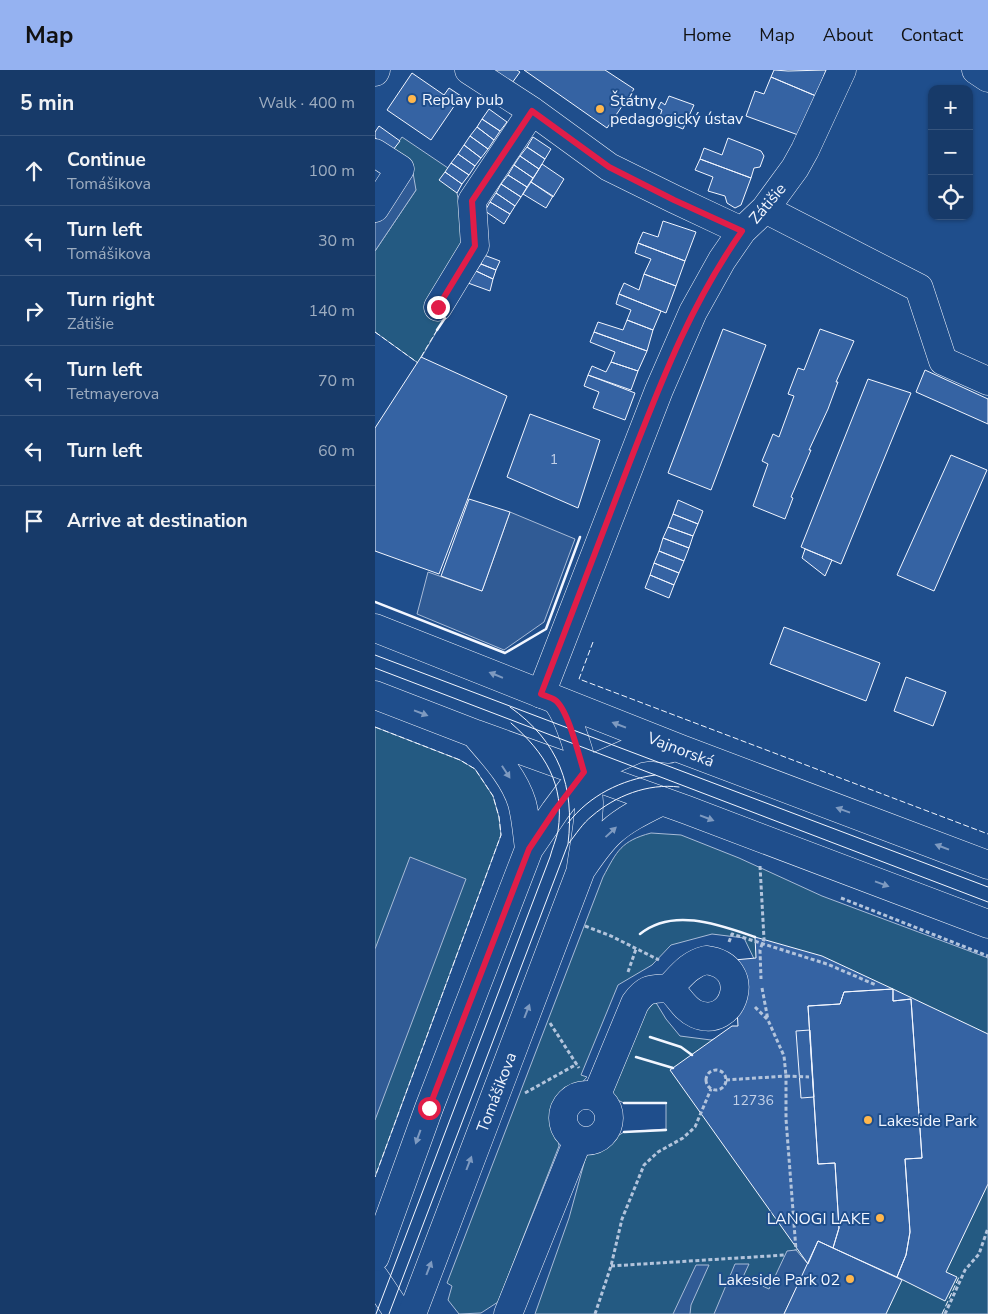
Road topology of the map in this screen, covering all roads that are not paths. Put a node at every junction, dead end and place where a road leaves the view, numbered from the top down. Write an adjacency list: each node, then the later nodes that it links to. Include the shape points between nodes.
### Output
1 (469, 70): 5 (main road)
2 (841, 70): 8 (main road, Zátišie, via 805,150)
3 (976, 70): 4 (main road)
4 (988, 78)
5 (532, 111): 9 (main road, via 609,167); 10 (main road, via 472,201 475,246)
6 (375, 152): 7 (main road, via 400,169)
7 (375, 208)
8 (765, 209): 9 (main road, Zátišie); 11 (main road, via 919,288 943,361)
9 (742, 231): 14 (main road, Zátišie, via 706,287 674,351)
10 (438, 307)
11 (988, 381)
12 (375, 628): 14 (main road, Vajnorská, one-way to 12)
13 (375, 695): 15 (main road, one-way to 15)
14 (548, 697): 16 (main road, Vajnorská, one-way to 14); 17 (main road, Tomášikova, via 561,706)
15 (476, 734): 17 (main road); 19 (main road, one-way to 19, via 502,765 516,790 523,807)
16 (681, 749): 17 (main road, via 637,749); 20 (main road, Vajnorská, one-way to 16)
17 (584, 772): 18 (main road); 19 (main road); 21 (main road, Tomášikova, via 589,800)
18 (662, 801): 21 (main road, Tomášikova, one-way to 18, via 609,833); 22 (main road, one-way to 22)
19 (529, 849): 24 (main road, one-way to 24)
20 (988, 865)
21 (581, 870): 27 (main road, Tomášikova, one-way to 21)
22 (988, 924)
23 (668, 976): 28 (main road, via 656,989 643,992 635,1003 596,1097 607,1110 607,1127 596,1139 578,1140)
24 (375, 1257)
25 (375, 1278): 26 (main road)
26 (399, 1314)
27 (412, 1314)
28 (508, 1314)

